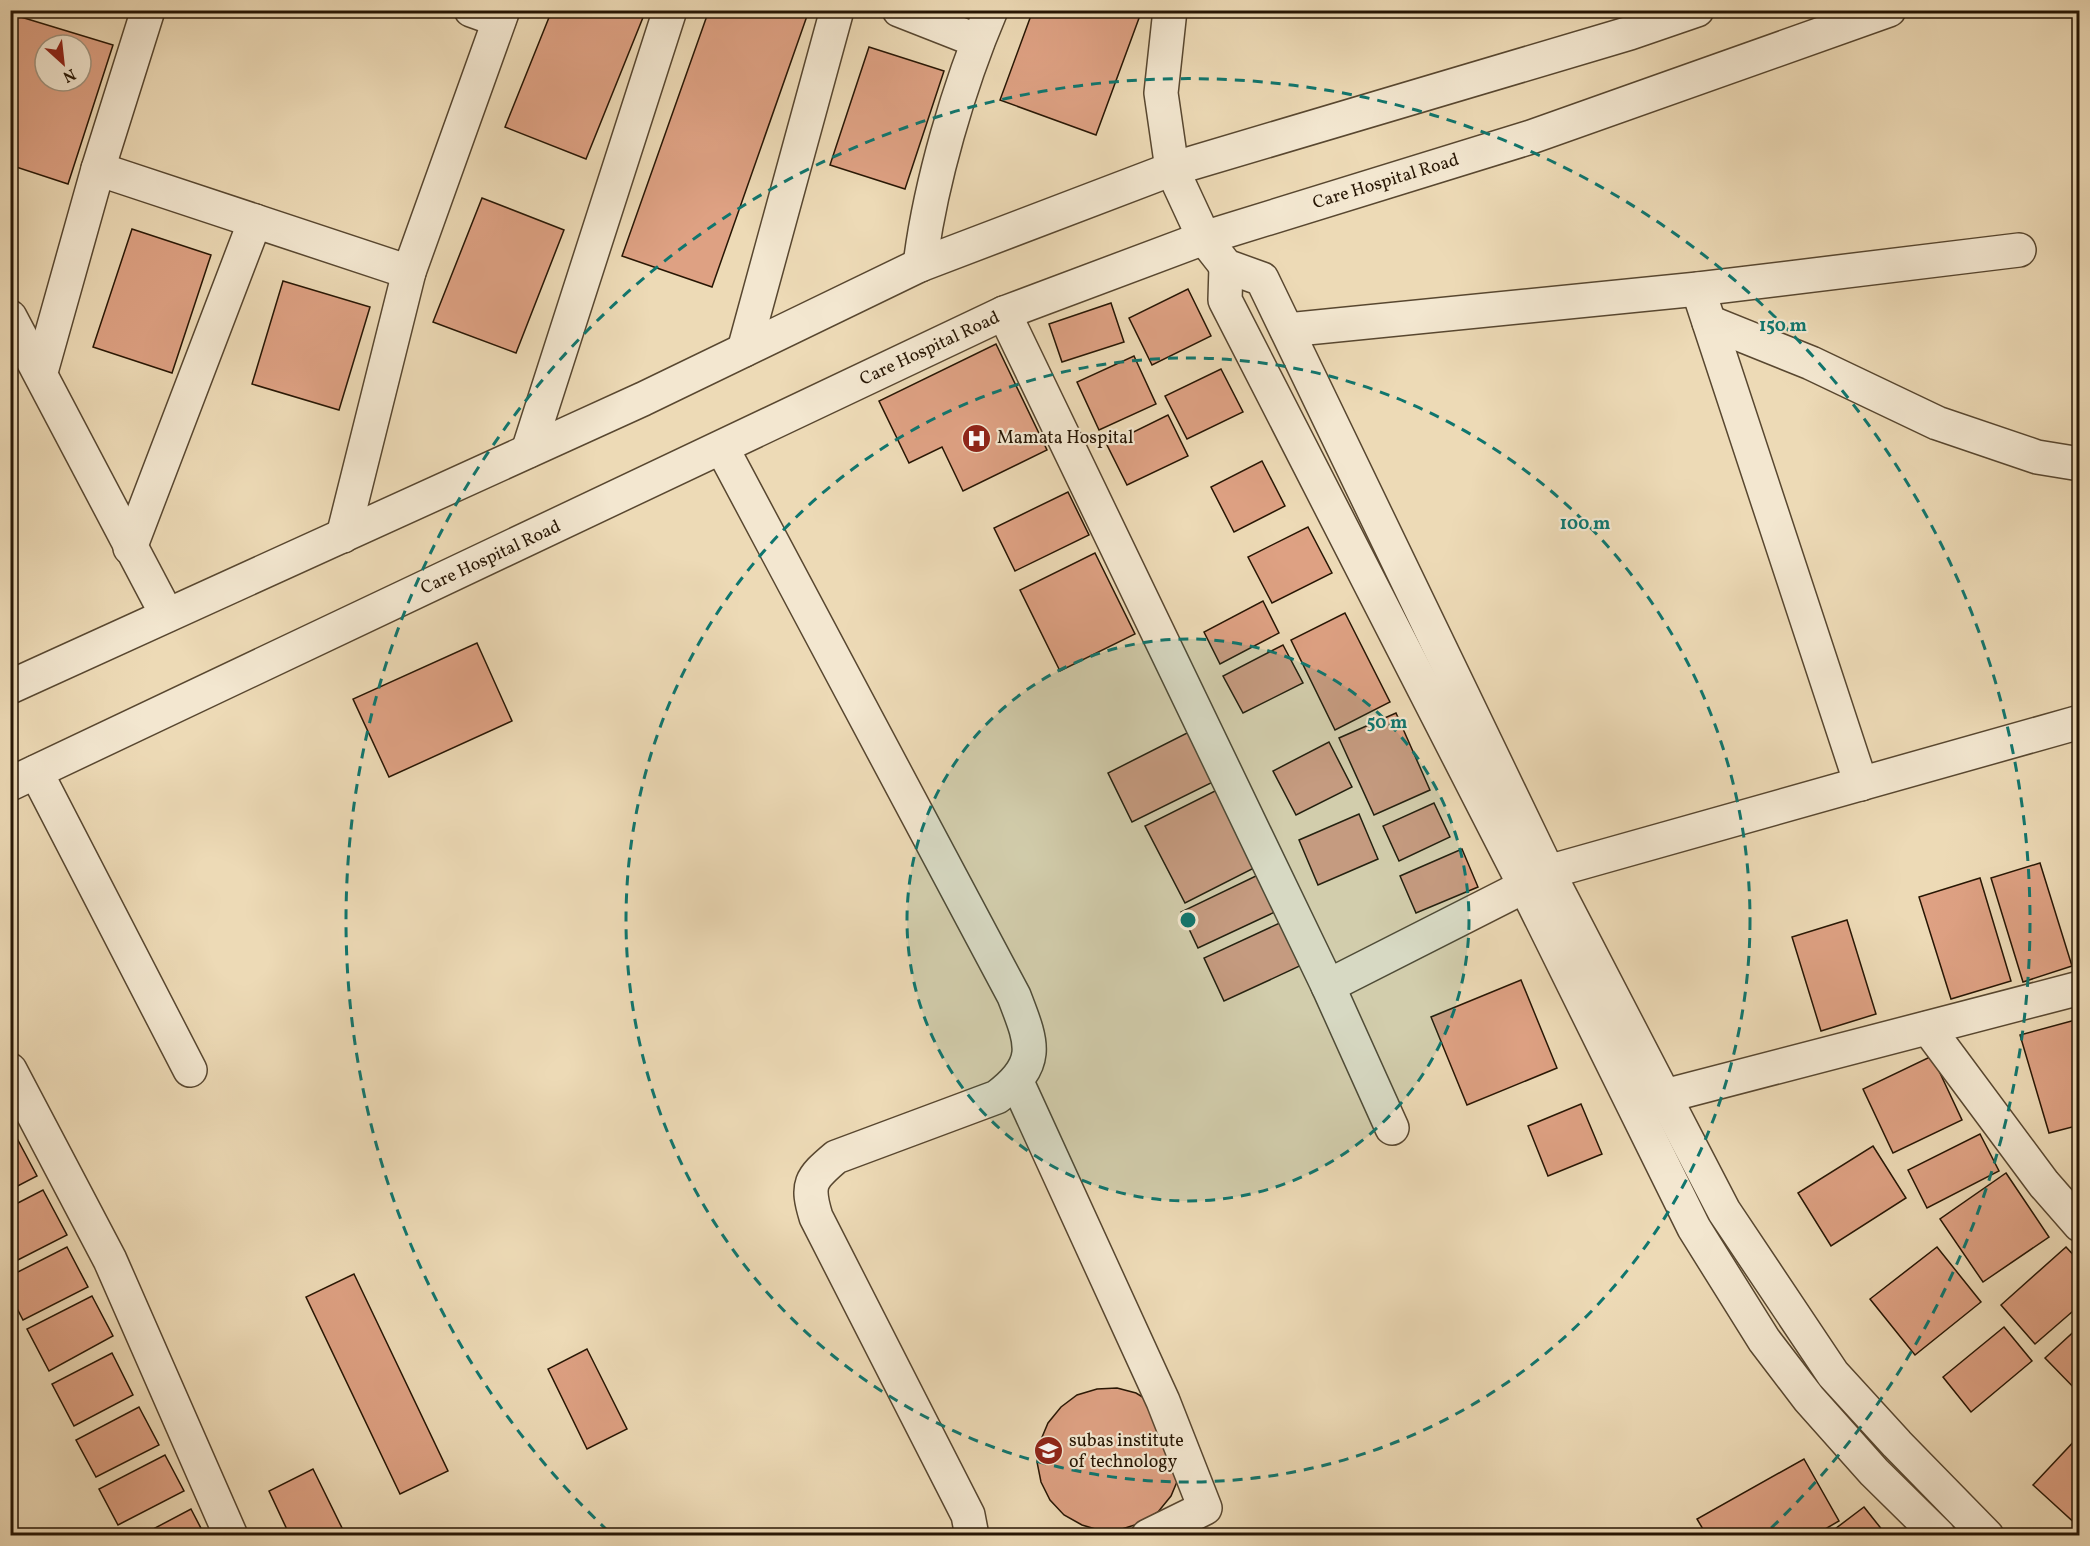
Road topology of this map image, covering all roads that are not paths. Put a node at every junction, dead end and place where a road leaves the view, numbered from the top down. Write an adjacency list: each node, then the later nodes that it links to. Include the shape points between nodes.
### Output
1 (148, 10): 11 (street)
2 (670, 10): 27 (street)
3 (837, 10): 24 (street)
4 (899, 10): 10 (street)
5 (991, 10): 10 (street)
6 (1170, 10): 12 (street, via 1161,93)
7 (1697, 10): 12 (street, via 1619,37)
8 (1889, 10): 14 (street, Care Hospital Road, via 1530,137)
9 (491, 14): 18 (street)
10 (978, 40): 16 (street, via 926,219)
11 (98, 169): 13 (street); 25 (street)
12 (1172, 170): 14 (street); 16 (street)
13 (255, 221): 18 (street); 30 (street)
14 (1204, 238): 17 (street); 20 (street, Care Hospital Road)
15 (2019, 250): 19 (street)
16 (920, 265): 24 (street)
17 (1226, 266): 23 (street, via 1262,279); 36 (street, via 1225,300)
18 (409, 272): 29 (street)
19 (1698, 289): 22 (street); 23 (street)
20 (1004, 313): 26 (street, Care Hospital Road); 37 (street)
21 (10, 317): 25 (street)
22 (1709, 322): 28 (street, via 1811,363 1937,423 2037,457); 35 (street)
23 (1287, 330): 36 (street)
24 (744, 350): 27 (street)
25 (41, 372): 30 (street)
26 (722, 448): 34 (street, Care Hospital Road); 42 (street, via 1014,996 1029,1035 1028,1062)
27 (528, 451): 29 (street)
28 (2079, 464)
29 (343, 536): 31 (street)
30 (130, 548): 31 (street)
31 (167, 615): 32 (street)
32 (10, 687)
33 (2079, 722): 35 (street)
34 (23, 778): 41 (street)
35 (1861, 784): 36 (street)
36 (1537, 879): 37 (street); 43 (street); 47 (street)
37 (1328, 986): 44 (street)
38 (2079, 988): 39 (street)
39 (1928, 1028): 43 (street); 46 (street)
40 (10, 1070): 48 (street, via 110,1260)
41 (190, 1070)
42 (1017, 1082): 49 (street, via 997,1097 836,1157 815,1174 808,1192 816,1217 968,1515); 50 (street, via 1163,1401 1205,1508)
43 (1665, 1096): 45 (street)
44 (1392, 1128)
45 (1724, 1211): 47 (street); 52 (street, via 1833,1374)
46 (2079, 1225)
47 (1694, 1228): 51 (street, via 1764,1340 1809,1399 1874,1472)
48 (231, 1536)
49 (972, 1536)
50 (1148, 1536)
51 (1939, 1536)
52 (1988, 1536)

